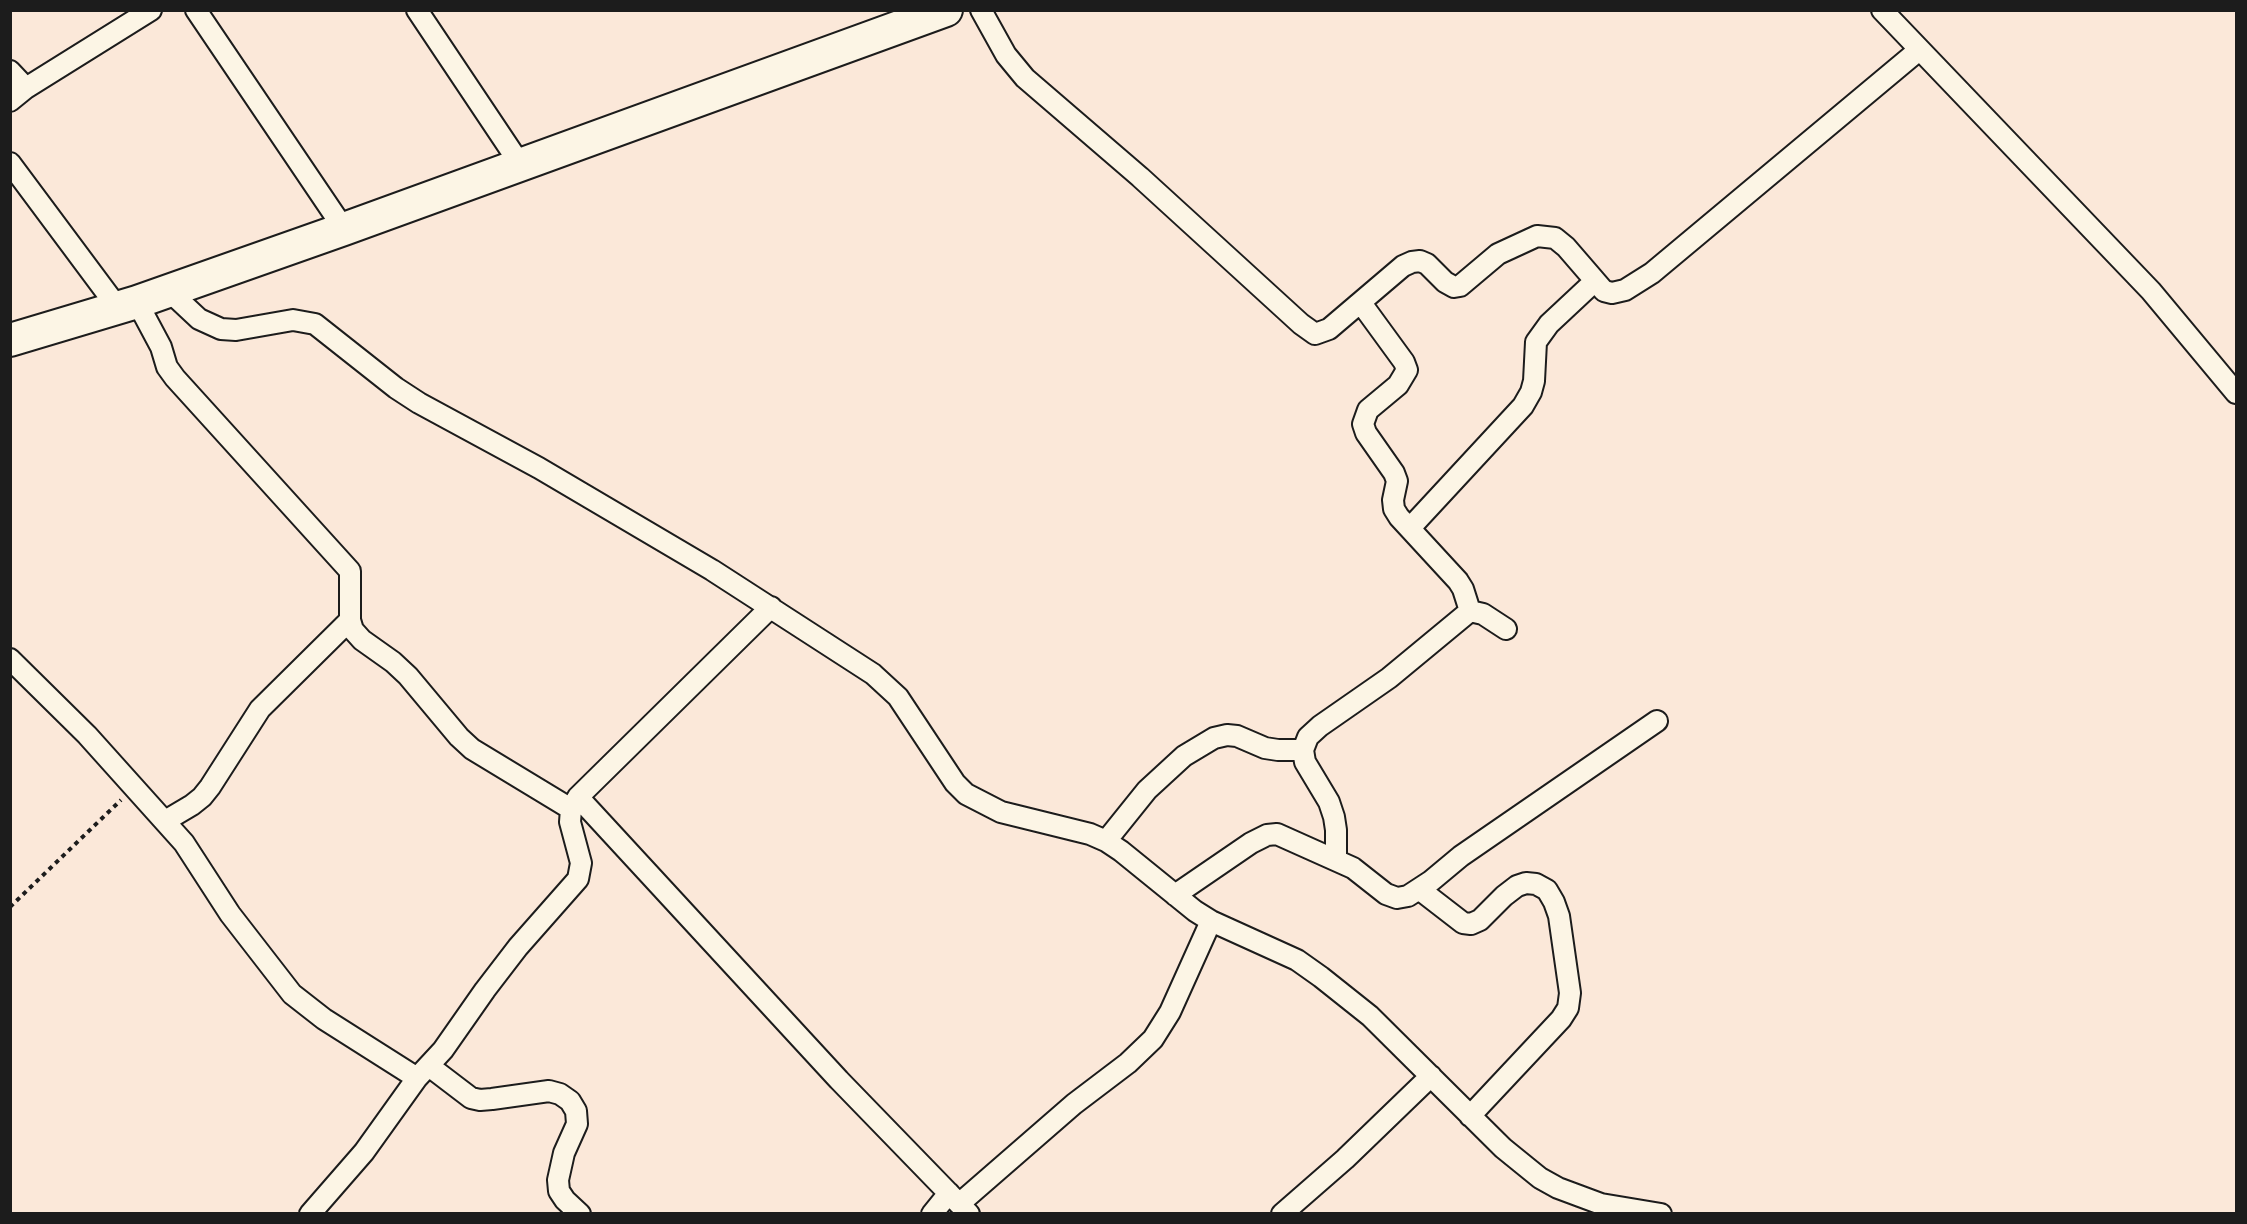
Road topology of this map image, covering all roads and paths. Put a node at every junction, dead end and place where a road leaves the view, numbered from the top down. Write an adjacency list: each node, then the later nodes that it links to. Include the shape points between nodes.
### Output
1 (151, 10): 7 (street)
2 (195, 10): 14 (street)
3 (417, 10): 13 (street)
4 (946, 10): 13 (main road)
5 (981, 10): 17 (street, via 1006,55 1025,78 1309,332 1329,329)
6 (1882, 10): 8 (street)
7 (129, 16): 10 (street)
8 (1919, 50): 15 (street, via 1652,273 1612,294); 20 (street, via 2151,291)
9 (10, 71): 10 (street)
10 (26, 88): 11 (street)
11 (10, 101)
12 (10, 163): 18 (street)
13 (520, 164): 14 (main road)
14 (344, 229): 16 (main road)
15 (1595, 281): 17 (street, via 1555,238 1537,236 1498,254 1460,286 1445,282 1427,264 1412,262); 21 (street, via 1549,324 1536,342 1534,381 1523,406)
16 (168, 291): 18 (main road); 22 (street, via 198,319 221,329 293,320 315,324 419,403 539,468)
17 (1361, 303): 21 (street, via 1407,370 1398,385 1368,410 1363,424 1394,473 1394,509)
18 (128, 305): 19 (main road); 24 (street, via 161,347 175,378 350,571)
19 (10, 340)
20 (2236, 393)
21 (1410, 528): 23 (street, via 1458,581)
22 (771, 607): 30 (street); 32 (street, via 887,687 966,794 1001,812)
23 (1470, 611): 25 (street, via 1483,614); 28 (street, via 1389,678 1320,726 1308,737)
24 (350, 620): 30 (street, via 362,640 408,676 472,749); 31 (street, via 260,709 202,797)
25 (1506, 629)
26 (10, 659): 29 (street)
27 (1657, 721): 34 (street)
28 (1303, 750): 32 (street, via 1265,748 1238,736 1214,738 1184,756 1147,790); 33 (street, via 1305,762 1334,817)
29 (135, 787): 31 (street); 36 (path)
30 (574, 803): 38 (street, via 570,822 581,863 578,879 511,956); 42 (street)
31 (165, 821): 38 (street, via 292,994 324,1019)
32 (1106, 841): 35 (street)
33 (1336, 859): 34 (street, via 1397,898); 35 (street, via 1289,838 1267,835)
34 (1419, 889): 40 (street, via 1463,923 1471,924 1517,886 1536,884 1547,890 1559,916 1570,993 1568,1008)
35 (1175, 895): 37 (street)
36 (10, 907)
37 (1211, 921): 39 (street, via 1297,960 1370,1016); 42 (street, via 1170,1012 1153,1039)
38 (423, 1072): 43 (street, via 364,1152); 44 (street, via 471,1098 549,1091 570,1101 577,1124 558,1180 565,1200)
39 (1431, 1076): 40 (street); 46 (street)
40 (1470, 1116): 41 (street, via 1540,1178)
41 (1587, 1200): 47 (street); 48 (street)
42 (959, 1204): 45 (street)
43 (310, 1214)
44 (580, 1214)
45 (932, 1214)
46 (1282, 1214)
47 (1573, 1214)
48 (1661, 1214)

